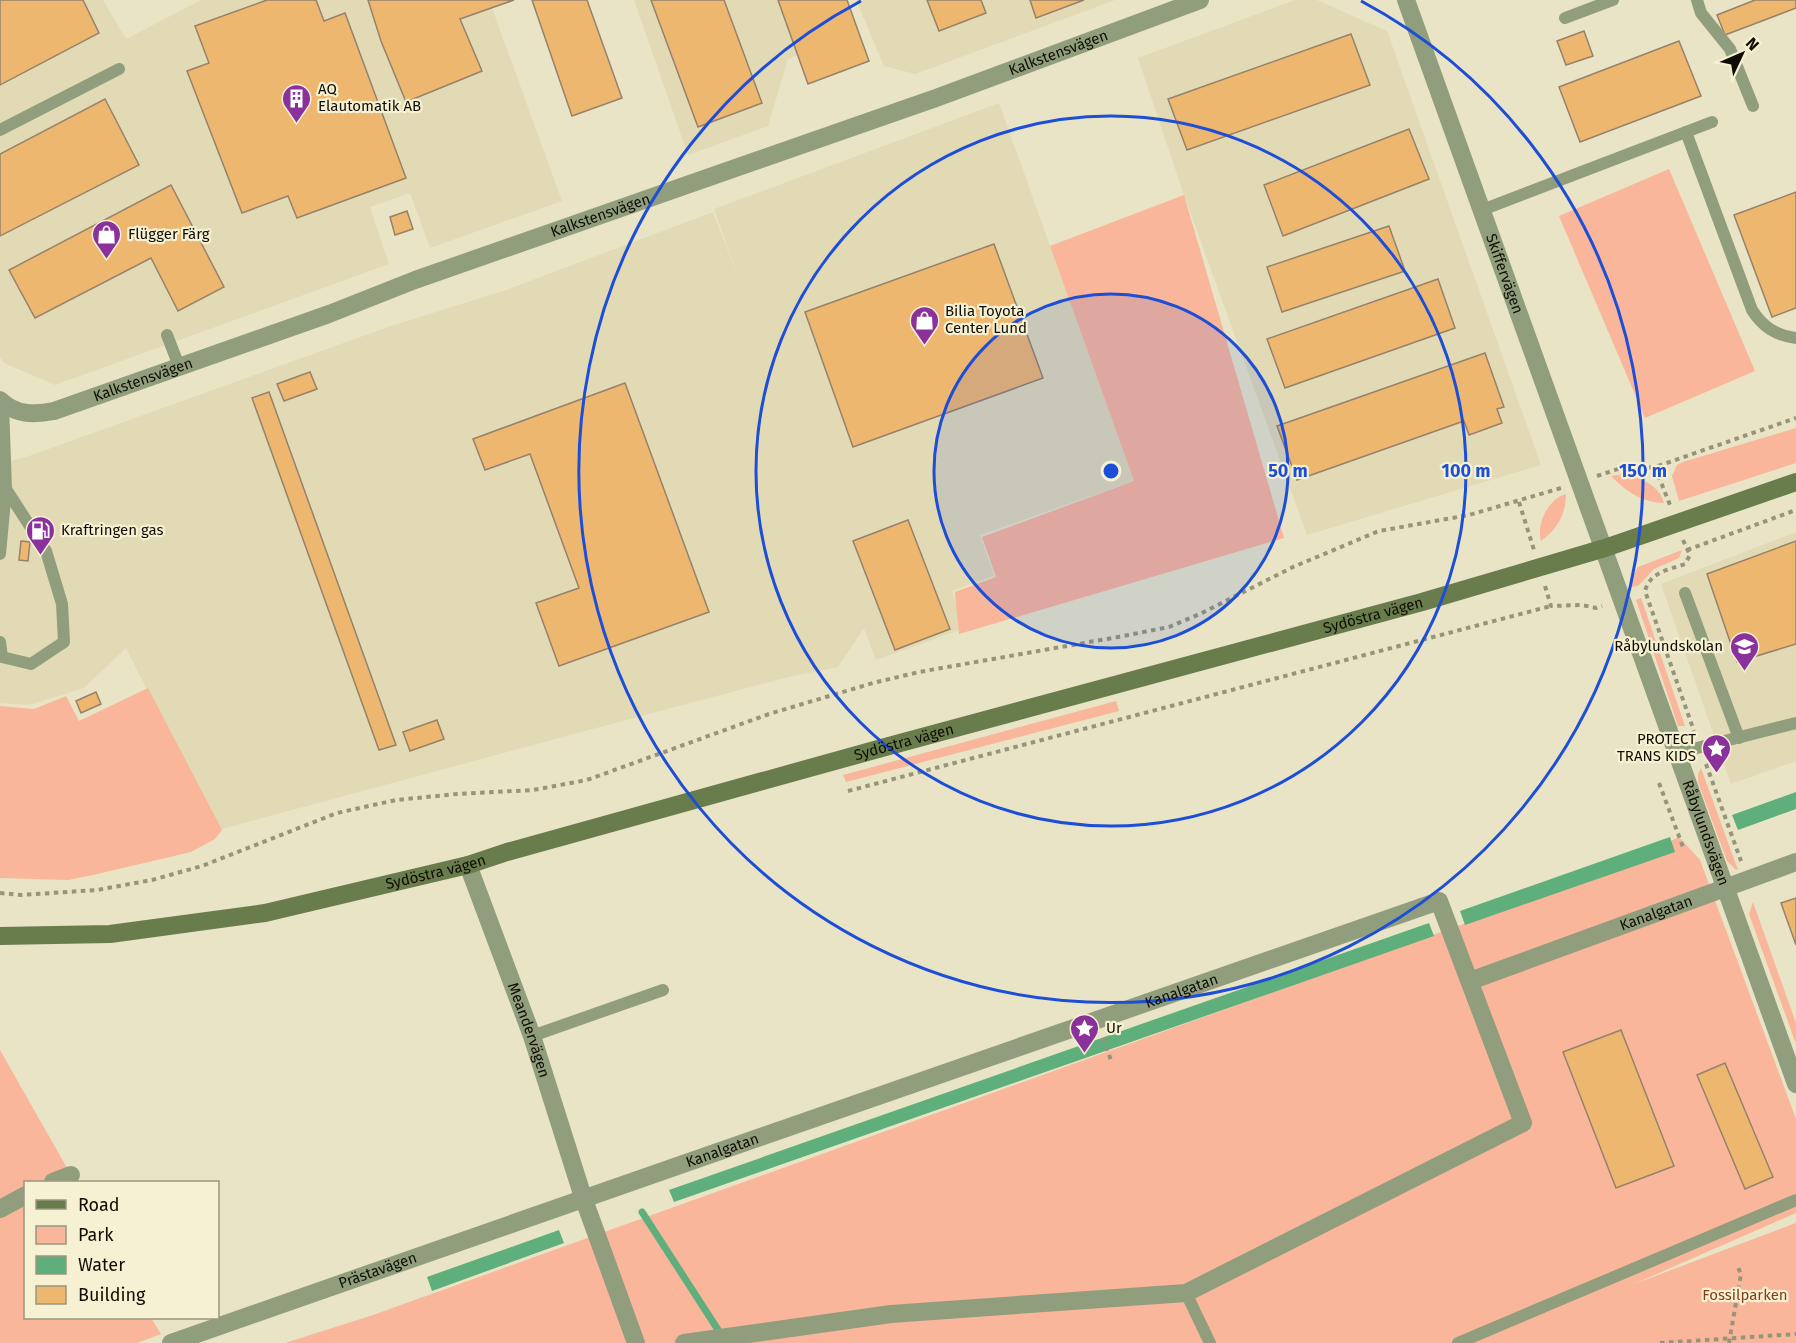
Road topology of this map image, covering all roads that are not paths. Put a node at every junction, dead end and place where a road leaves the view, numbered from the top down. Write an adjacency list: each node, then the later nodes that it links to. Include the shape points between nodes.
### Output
1 (1200, 0): 14 (street, Kalkstensvägen, via 936,98)
2 (1406, 0): 11 (street, Skiffervägen)
3 (1613, 0): 5 (lane)
4 (1697, 0): 7 (lane, via 1701,13 1730,49)
5 (1565, 18)
6 (119, 69): 9 (lane)
7 (1753, 106)
8 (1712, 122): 10 (lane)
9 (0, 130)
10 (1686, 132): 11 (lane); 13 (lane, via 1752,310 1773,332)
11 (1482, 210): 18 (street, Skiffervägen)
12 (167, 334): 14 (lane)
13 (1796, 338)
14 (179, 366): 15 (street, Kalkstensvägen, via 54,411 35,414)
15 (1, 405): 17 (lane)
16 (1796, 482): 18 (main road, Sydöstra vägen)
17 (6, 489): 19 (lane); 21 (lane, via 46,551 62,604 64,642 31,664 2,657)
18 (1605, 548): 24 (street, Råbylundsvägen); 26 (main road, Sydöstra vägen)
19 (0, 554)
20 (1685, 593): 23 (lane)
21 (0, 642)
22 (1796, 723): 23 (lane)
23 (1739, 738): 24 (lane)
24 (1677, 753): 27 (street, Råbylundsvägen)
25 (1796, 862): 27 (street, Kanalgatan)
26 (468, 865): 28 (main road, Sydöstra vägen, via 265,913 110,934); 31 (street, Meandervägen)
27 (1726, 888): 29 (street, Kanalgatan); 32 (street, Råbylundsvägen)
28 (0, 936)
29 (1470, 981): 36 (street, Kanalgatan, via 1439,901); 39 (street, via 1523,1123)
30 (663, 990): 31 (lane)
31 (532, 1036): 36 (street, Meandervägen)
32 (1794, 1074)
33 (71, 1175): 34 (street)
34 (56, 1181)
35 (24, 1196): 38 (street)
36 (583, 1197): 40 (street, Prästavägen); 41 (street, Meandervägen)
37 (1796, 1200): 44 (lane)
38 (0, 1209)
39 (1186, 1293): 42 (street, via 891,1314); 43 (lane)
40 (171, 1343)
41 (636, 1343)
42 (684, 1343)
43 (1210, 1343)
44 (1458, 1343)

